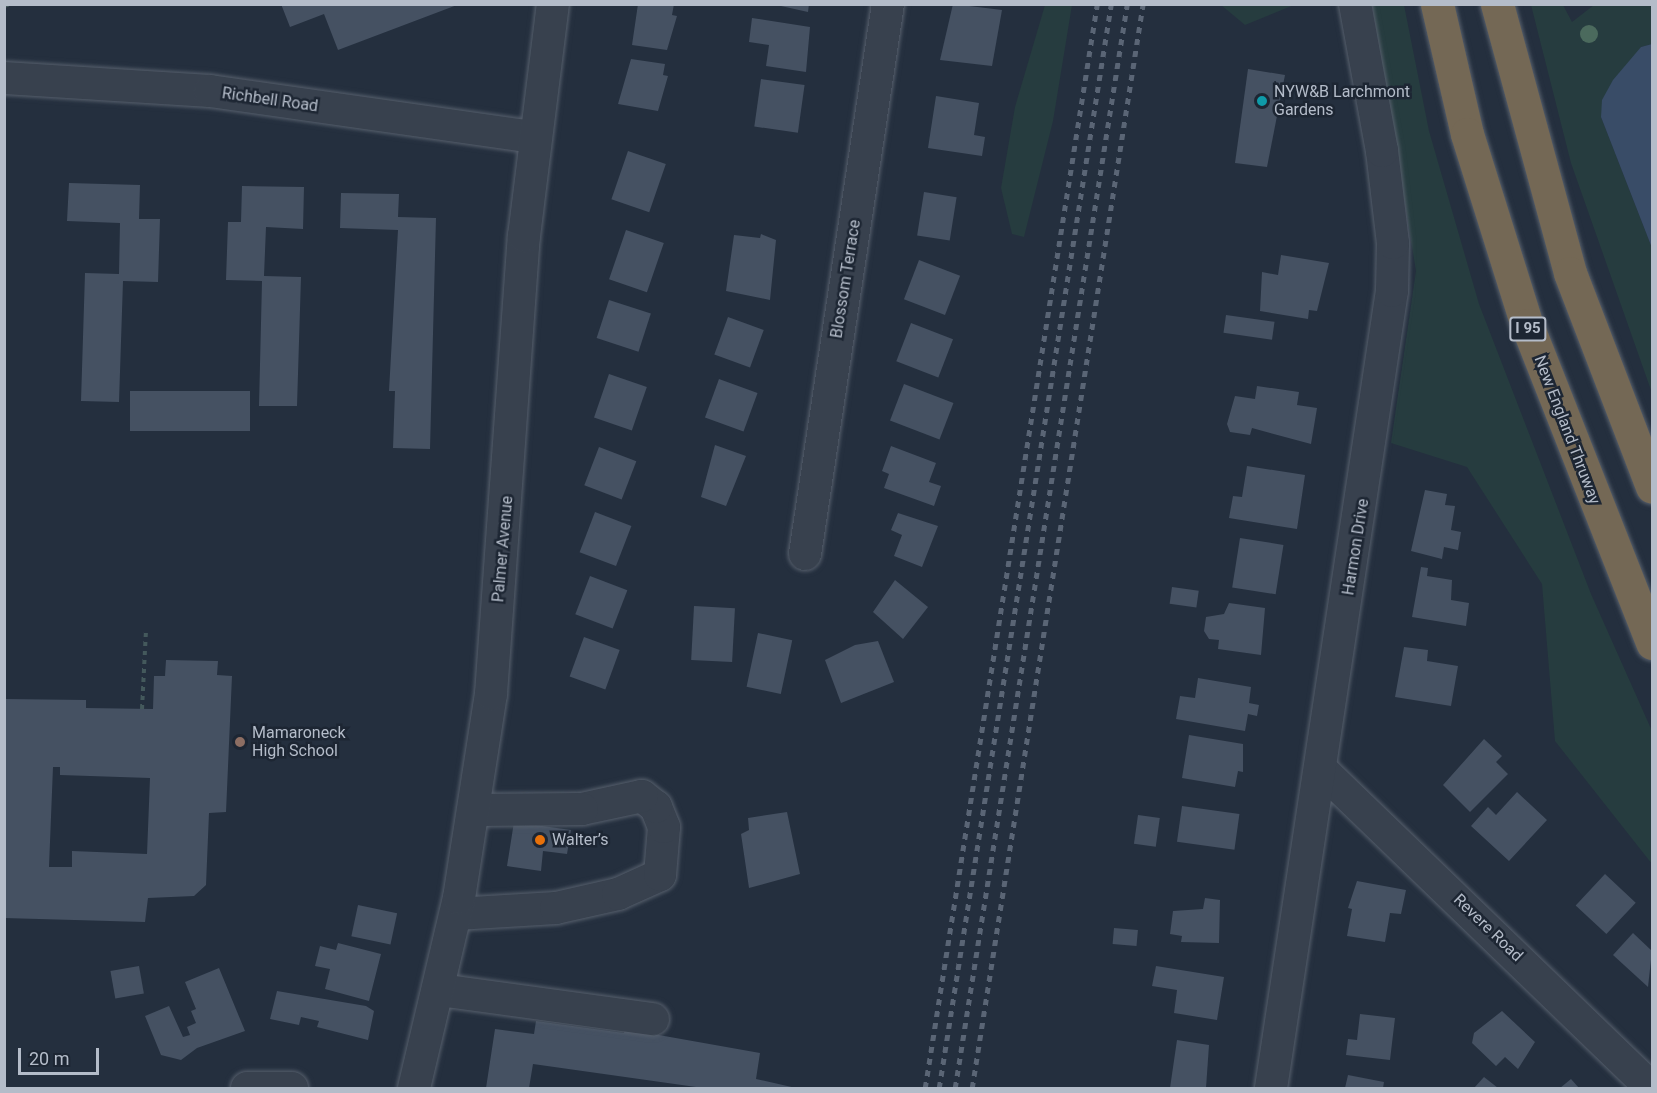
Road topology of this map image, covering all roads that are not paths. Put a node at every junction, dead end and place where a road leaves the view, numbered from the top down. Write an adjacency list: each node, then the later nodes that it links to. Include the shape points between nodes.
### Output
1 (553, 4): 7 (street, Palmer Avenue)
2 (888, 4): 9 (street, Blossom Terrace)
3 (1355, 4): 11 (street, Harmon Drive, via 1383,163 1393,243 1392,291)
4 (1437, 4): 10 (highway, New England Thruway / I 95, via 1467,134 1527,325)
5 (1497, 4): 8 (highway, via 1570,273)
6 (4, 78): 7 (street, Richbell Road, via 210,92)
7 (535, 137): 12 (street, Palmer Avenue, via 492,682)
8 (1653, 487)
9 (805, 554)
10 (1653, 643)
11 (1322, 770): 19 (street, Harmon Drive); 20 (street, Revere Road)
12 (476, 810): 13 (street, Palmer Avenue); 13 (street, via 582,809 642,796 656,807 664,826 660,875 618,894 556,908)
13 (456, 914): 14 (street, Palmer Avenue)
14 (440, 990): 15 (street); 18 (street, Palmer Avenue)
15 (653, 1019)
16 (247, 1089): 17 (street)
17 (292, 1089)
18 (414, 1089)
19 (1271, 1089)
20 (1651, 1089)

